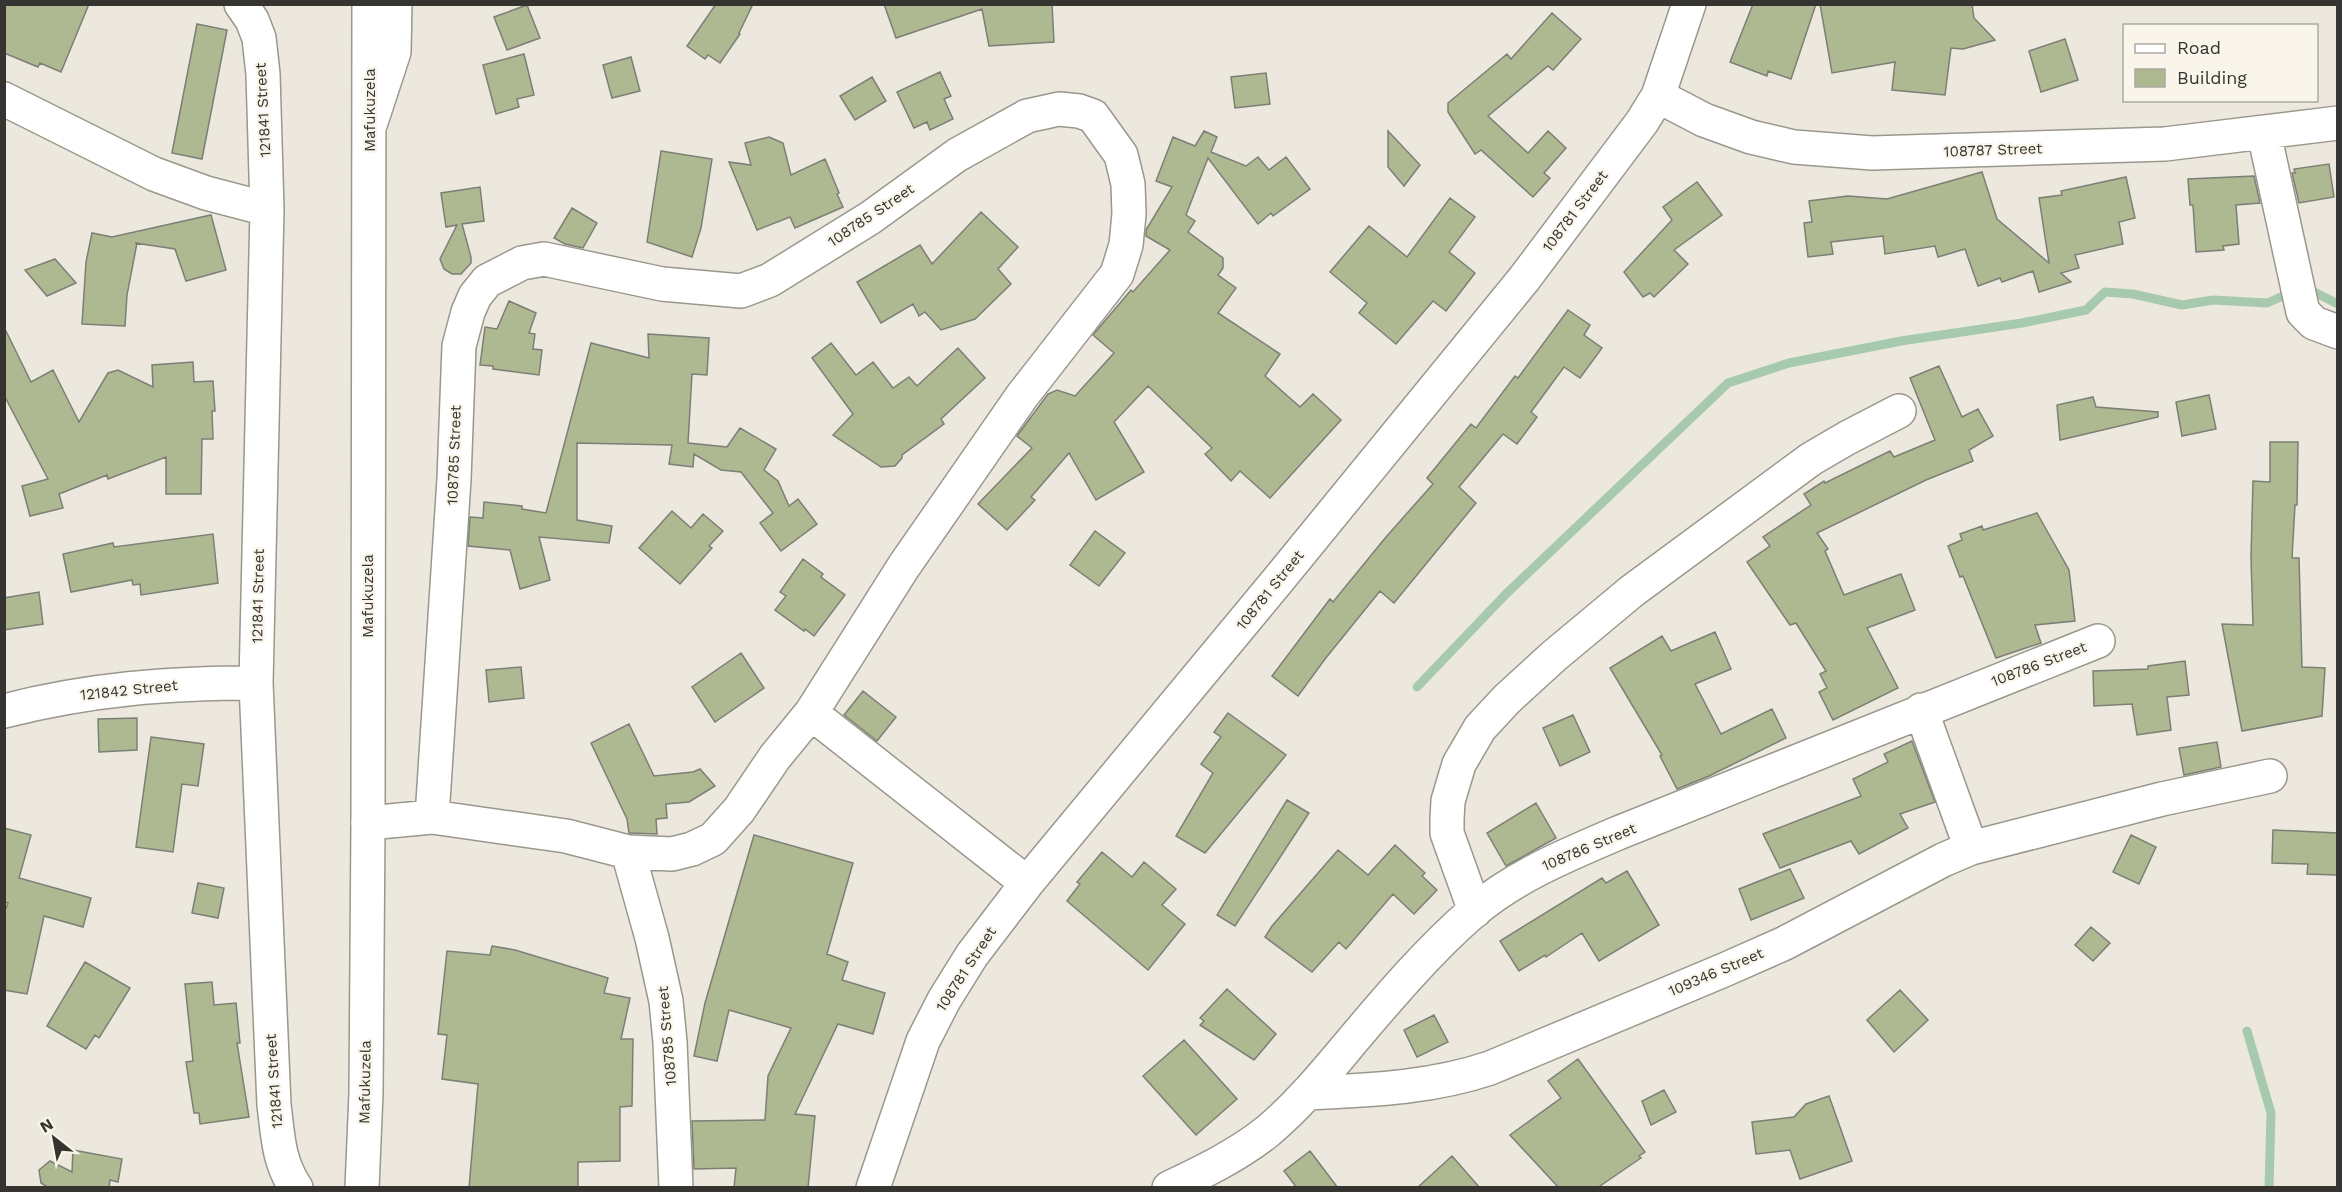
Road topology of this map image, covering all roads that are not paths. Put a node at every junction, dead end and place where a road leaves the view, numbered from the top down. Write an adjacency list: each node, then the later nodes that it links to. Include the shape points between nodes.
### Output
1 (241, 4): 8 (street, 121841 Street, via 258,38 263,74)
2 (1689, 4): 4 (street, 108781 Street)
3 (375, 5): 20 (street, Mafukuzela, via 370,123)
4 (1658, 96): 7 (street, 108787 Street, via 1704,120 1751,137 1794,147 1872,153 2164,144); 23 (street, 108781 Street, via 1524,279)
5 (4, 99): 8 (street, via 154,174)
6 (2337, 123): 7 (street, 108787 Street)
7 (2264, 133): 9 (street, via 2303,312 2314,323)
8 (267, 209): 12 (street, 121841 Street)
9 (2337, 332)
10 (1899, 411): 24 (street, via 1811,459 1632,591 1554,656 1480,729 1459,764 1447,819 1447,833)
11 (2098, 641): 15 (street, 108786 Street)
12 (256, 683): 14 (street, 121842 Street, via 110,689); 26 (street, 121841 Street, via 274,1105 286,1172)
13 (4, 684): 14 (street)
14 (53, 699): 16 (street, 121842 Street)
15 (1922, 710): 21 (street); 24 (street, 108786 Street, via 1554,860 1515,881)
16 (4, 711)
17 (811, 713): 19 (street, 108785 Street, via 904,566 1016,405 1117,274 1126,245 1128,184 1121,155 1093,116 1059,109 1027,116 957,155 870,218 770,280 741,291 662,284 544,259 522,263 488,281 475,296 459,346); 22 (street, 108785 Street, via 714,839 672,854); 23 (street)
18 (2270, 776): 21 (street, 109346 Street)
19 (432, 817): 20 (street, 108785 Street); 22 (street, 108785 Street, via 566,836)
20 (368, 823): 27 (street, Mafukuzela)
21 (1971, 848): 25 (street, 109346 Street, via 1785,943 1490,1068 1432,1083)
22 (628, 852): 28 (street, 108785 Street, via 666,1000)
23 (1027, 883): 29 (street, 108781 Street, via 972,955 923,1041)
24 (1475, 911): 25 (street, 108786 Street, via 1423,961)
25 (1308, 1093): 30 (street, 108786 Street, via 1267,1131 1234,1154)
26 (296, 1188)
27 (362, 1188)
28 (676, 1188)
29 (873, 1188)
30 (1169, 1188)

